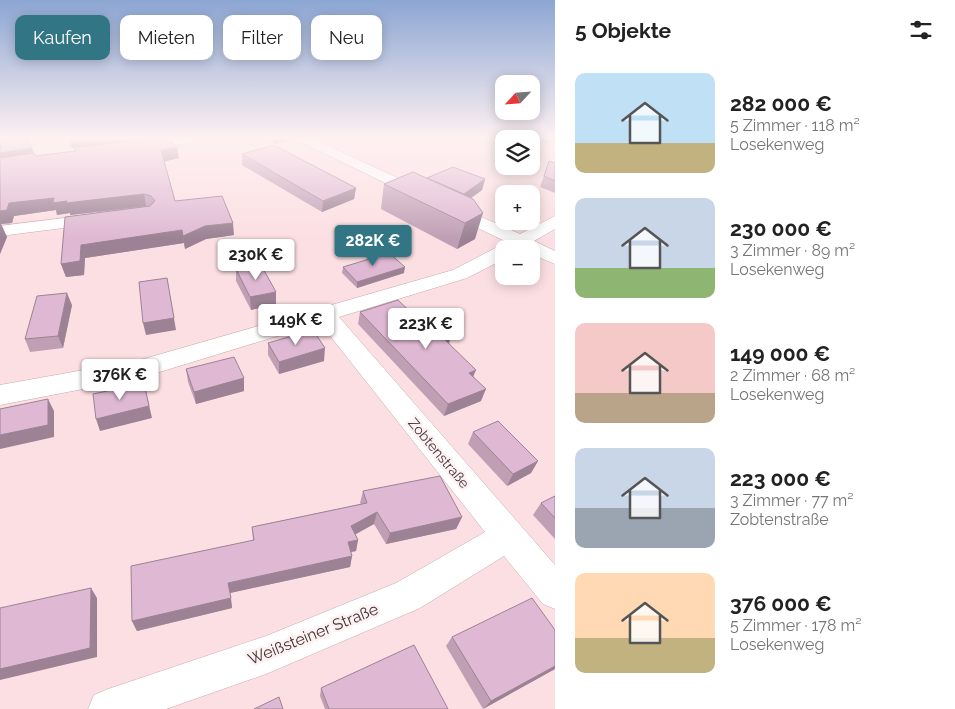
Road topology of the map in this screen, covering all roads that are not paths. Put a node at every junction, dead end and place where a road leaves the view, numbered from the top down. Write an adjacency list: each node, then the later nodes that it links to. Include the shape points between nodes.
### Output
1 (366, 172): 5 (street)
2 (116, 216): 4 (street)
3 (555, 221): 6 (street)
4 (0, 231)
5 (497, 240)
6 (523, 240)
7 (540, 254): 9 (street)
8 (495, 255): 10 (street, via 460,274)
9 (555, 258)
10 (324, 314): 11 (street, via 140,370); 12 (street, Zobtenstraße)
11 (0, 395)
12 (508, 536): 13 (street, Zobtenstraße); 14 (street, Weißsteiner Straße, via 408,596 266,655)
13 (555, 592)
14 (108, 709)

